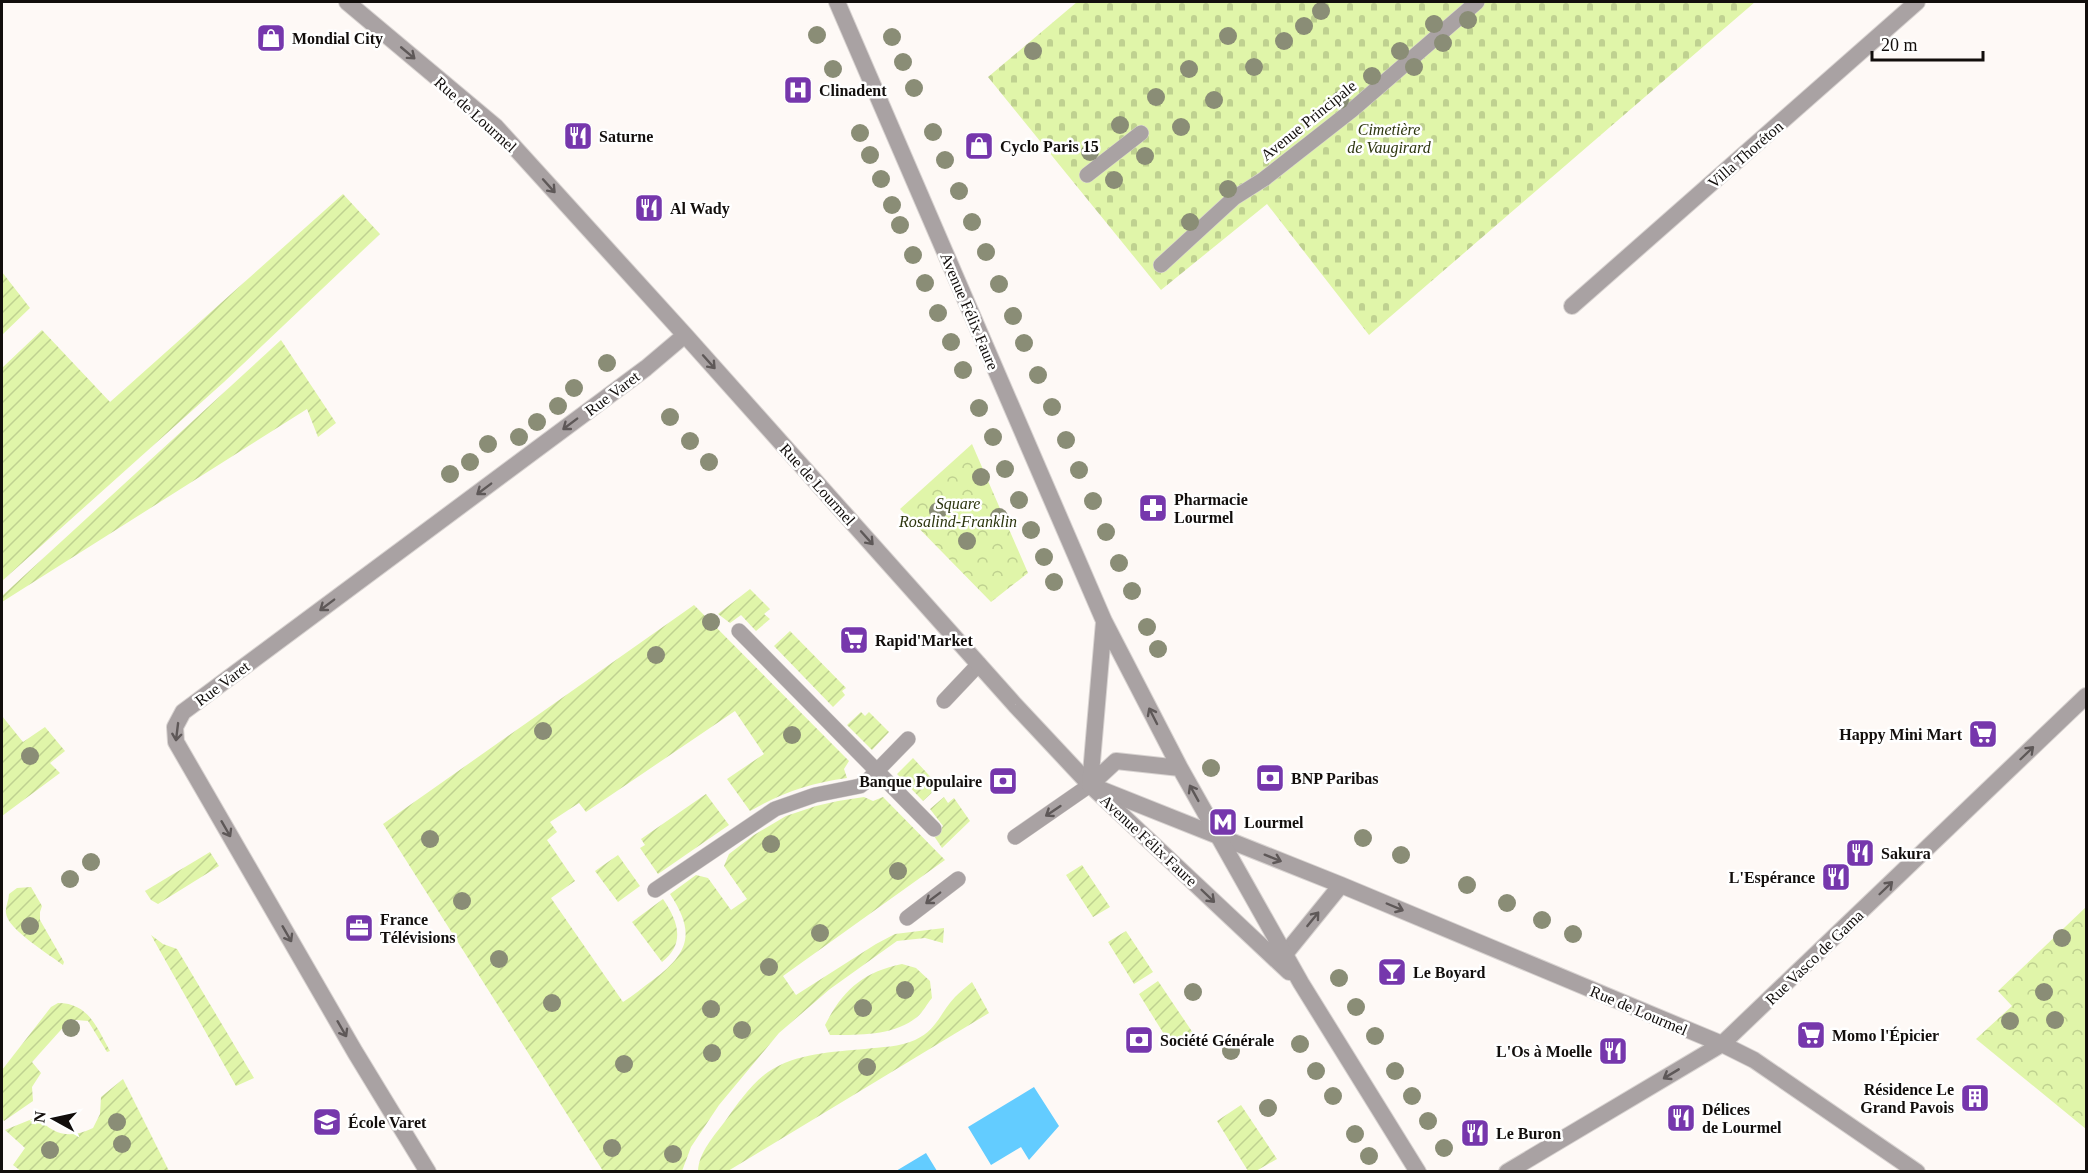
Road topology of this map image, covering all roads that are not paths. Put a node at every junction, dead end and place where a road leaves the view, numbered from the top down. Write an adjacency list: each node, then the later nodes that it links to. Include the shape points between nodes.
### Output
1 (347, 2): 9 (street, Rue de Lourmel, one-way to 9, via 496,127)
2 (837, 2): 10 (street, Avenue Félix Faure)
3 (1477, 2): 7 (lane, Avenue Principale, via 1352,110 1264,179 1233,198)
4 (1917, 2): 8 (street, Villa Thoréton)
5 (1141, 133): 6 (lane)
6 (1087, 175)
7 (1161, 265)
8 (1572, 306)
9 (685, 335): 12 (street, Rue de Lourmel, one-way to 12); 29 (street, Rue Varet, one-way to 29, via 183,712 175,727 176,742)
10 (1104, 621): 16 (street, Avenue Félix Faure, one-way to 10); 18 (street, Avenue Félix Faure)
11 (739, 631): 17 (lane)
12 (979, 664): 14 (lane); 18 (street, Rue de Lourmel)
13 (2086, 696): 28 (street, Rue Vasco de Gama, one-way to 13)
14 (944, 701)
15 (908, 739): 17 (lane)
16 (1180, 768): 18 (street, via 1116,761); 20 (street, Avenue Félix Faure, one-way to 16)
17 (877, 771): 19 (lane); 24 (lane, via 860,786 815,795 775,809)
18 (1090, 785): 20 (street, Rue de Lourmel); 21 (lane, one-way to 21); 27 (street, Avenue Félix Faure, one-way to 27)
19 (934, 829)
20 (1218, 836): 23 (street, Rue de Lourmel, one-way to 23); 26 (street, Avenue Félix Faure)
21 (1015, 837)
22 (958, 879): 25 (lane, one-way to 25)
23 (1341, 885): 26 (street, one-way to 23); 28 (street, Rue de Lourmel, one-way to 28)
24 (655, 890)
25 (907, 918)
26 (1285, 954): 27 (street, Avenue Félix Faure)
27 (1301, 983): 30 (street, Avenue Félix Faure)
28 (1722, 1044): 31 (street, Rue Vasco de Gama, one-way to 31); 32 (street, Rue de Lourmel, via 1754,1060)
29 (428, 1172)
30 (1418, 1172)
31 (1507, 1172)
32 (1917, 1172)

